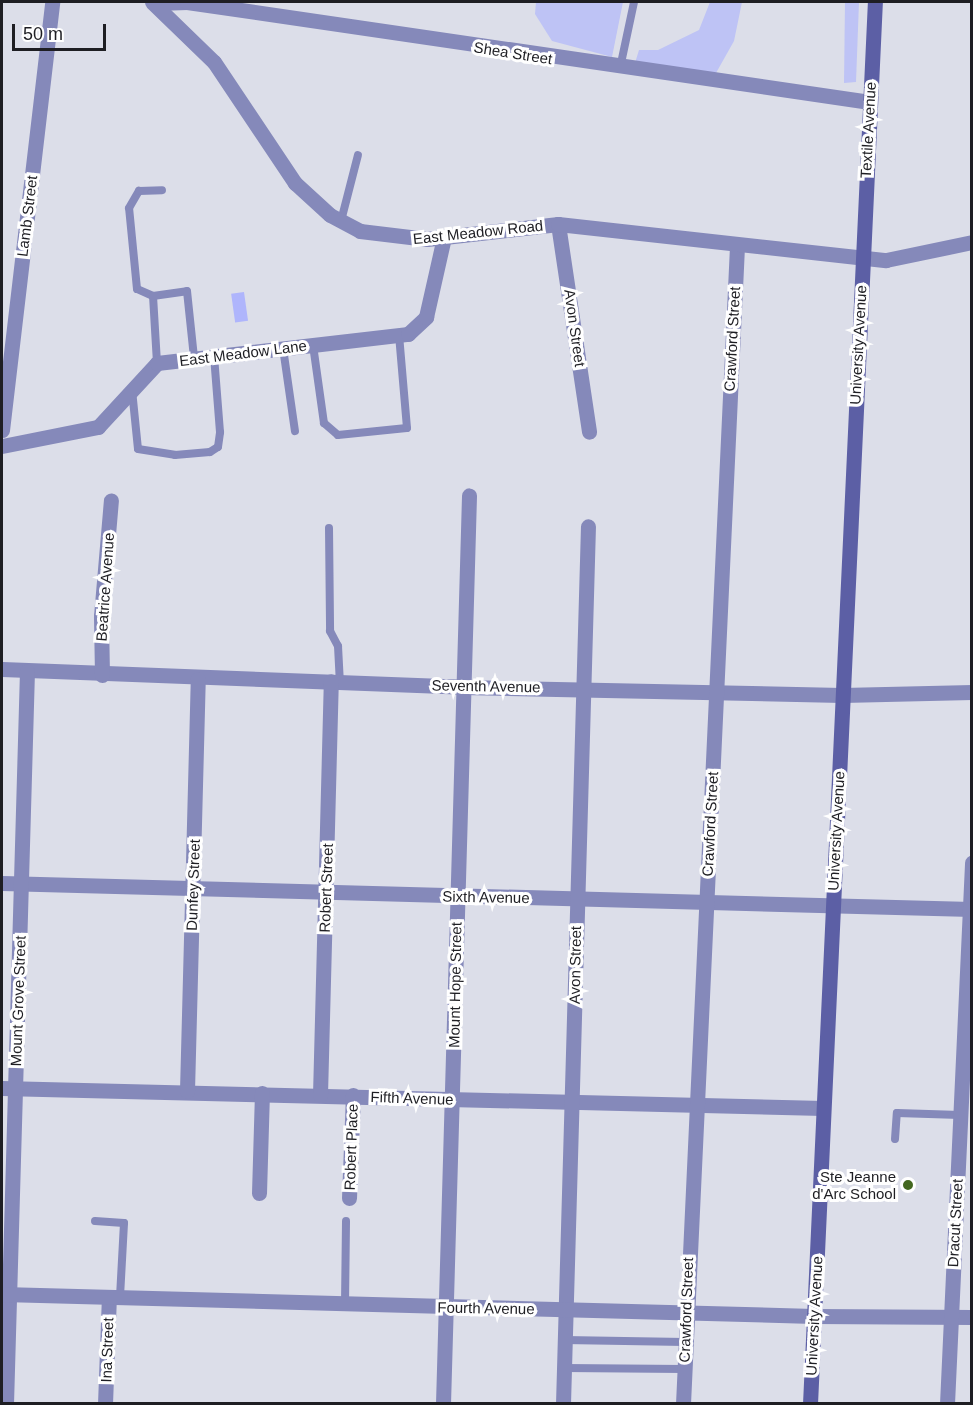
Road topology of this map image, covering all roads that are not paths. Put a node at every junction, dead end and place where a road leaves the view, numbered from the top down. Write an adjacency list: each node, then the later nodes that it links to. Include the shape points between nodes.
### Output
1 (52, 2): 23 (street, Lamb Street)
2 (155, 2): 5 (street, Shea Street, via 187,2); 9 (street, East Meadow Road, via 214,62 295,183)
3 (634, 2): 5 (lane)
4 (875, 2): 6 (main road, Textile Avenue)
5 (620, 69): 6 (street, Shea Street)
6 (870, 102): 14 (main road, Textile Avenue)
7 (358, 155): 9 (lane)
8 (162, 190): 15 (lane, via 139,191 129,208 136,289)
9 (341, 222): 11 (street, East Meadow Road, via 385,237)
10 (558, 224): 11 (street, East Meadow Road); 13 (street, East Meadow Road); 25 (street, Avon Street)
11 (444, 237): 16 (street, East Meadow Lane, via 426,317 418,329)
12 (972, 242): 14 (street, East Meadow Road, via 907,258)
13 (737, 245): 14 (street, East Meadow Road); 38 (street, Crawford Street)
14 (862, 258): 40 (main road, University Avenue)
15 (153, 296): 20 (lane, via 187,291); 21 (lane)
16 (399, 335): 17 (street, East Meadow Lane); 17 (lane, via 407,428 338,435 324,423)
17 (313, 345): 18 (street, East Meadow Lane)
18 (282, 348): 19 (street, East Meadow Lane); 24 (lane)
19 (214, 356): 20 (street, East Meadow Lane); 22 (lane, via 220,432 218,447 210,452 175,455 138,449)
20 (194, 358): 21 (street, East Meadow Lane)
21 (157, 363): 22 (street)
22 (132, 387): 26 (street, via 92,430)
23 (2, 430)
24 (295, 431)
25 (589, 432)
26 (2, 446)
27 (469, 495): 36 (street, Mount Hope Street)
28 (111, 500): 33 (street, Beatrice Avenue, via 100,616)
29 (588, 526): 37 (street, Avon Street)
30 (329, 528): 35 (lane, via 330,631 338,646)
31 (2, 669): 32 (street, Seventh Avenue)
32 (27, 671): 33 (street, Seventh Avenue); 43 (street, Mount Grove Street)
33 (102, 675): 34 (street, Seventh Avenue)
34 (198, 679): 35 (street, Seventh Avenue); 44 (street, Dunfey Street)
35 (336, 681): 36 (street, Seventh Avenue); 45 (street, Robert Street)
36 (462, 687): 37 (street, Seventh Avenue); 46 (street, Mount Hope Street)
37 (583, 688): 38 (street, Seventh Avenue); 47 (street, Avon Street)
38 (716, 690): 40 (street, Seventh Avenue); 48 (street, Crawford Street)
39 (972, 692): 40 (street, Seventh Avenue)
40 (842, 695): 49 (main road, University Avenue)
41 (972, 863): 50 (street, Dracut Street)
42 (2, 883): 43 (street, Sixth Avenue)
43 (21, 884): 44 (street, Sixth Avenue); 51 (street, Mount Grove Street)
44 (194, 890): 45 (street, Sixth Avenue); 52 (street, Dunfey Street)
45 (326, 894): 46 (street, Sixth Avenue); 54 (street, Robert Street)
46 (458, 897): 47 (street, Sixth Avenue); 56 (street, Mount Hope Street)
47 (577, 899): 48 (street, Sixth Avenue); 57 (street, Avon Street)
48 (706, 903): 49 (street, Sixth Avenue); 58 (street, Crawford Street)
49 (832, 905): 50 (street, Sixth Avenue); 59 (main road, University Avenue)
50 (971, 909): 60 (street, Dracut Street)
51 (8, 1088): 52 (street, Fifth Avenue); 66 (street, Mount Grove Street)
52 (187, 1091): 53 (street, Fifth Avenue)
53 (262, 1093): 54 (street, Fifth Avenue); 62 (street)
54 (320, 1095): 55 (street, Fifth Avenue)
55 (353, 1095): 56 (street, Fifth Avenue); 63 (street, Robert Place)
56 (452, 1100): 57 (street, Fifth Avenue); 69 (street, Mount Hope Street)
57 (572, 1101): 58 (street, Fifth Avenue); 70 (street, Avon Street)
58 (696, 1105): 59 (street, Fifth Avenue); 71 (street, Crawford Street)
59 (823, 1108): 72 (main road, University Avenue)
60 (960, 1115): 61 (lane, via 897,1113); 74 (street, Dracut Street)
61 (895, 1138)
62 (259, 1192)
63 (349, 1198)
64 (94, 1221): 67 (lane, via 123,1223)
65 (346, 1221): 68 (lane)
66 (5, 1294): 67 (street, Fourth Avenue); 79 (street, Mount Grove Street)
67 (114, 1297): 68 (street, Fourth Avenue); 80 (street, Ina Street)
68 (345, 1304): 69 (street, Fourth Avenue)
69 (446, 1307): 70 (street, Fourth Avenue); 81 (street, Mount Hope Street)
70 (565, 1310): 71 (street, Fourth Avenue); 75 (street, Avon Street)
71 (686, 1312): 72 (street, Fourth Avenue); 76 (street, Crawford Street)
72 (814, 1316): 74 (street, Fourth Avenue); 84 (main road, University Avenue)
73 (972, 1317): 74 (street, Fourth Avenue)
74 (950, 1318): 85 (street, Dracut Street)
75 (564, 1340): 76 (lane); 77 (street, Avon Street)
76 (685, 1342): 78 (street, Crawford Street)
77 (564, 1368): 78 (lane); 82 (street, Avon Street)
78 (684, 1369): 83 (street, Crawford Street)
79 (6, 1404)
80 (105, 1404)
81 (443, 1404)
82 (563, 1404)
83 (683, 1404)
84 (810, 1404)
85 (947, 1404)

